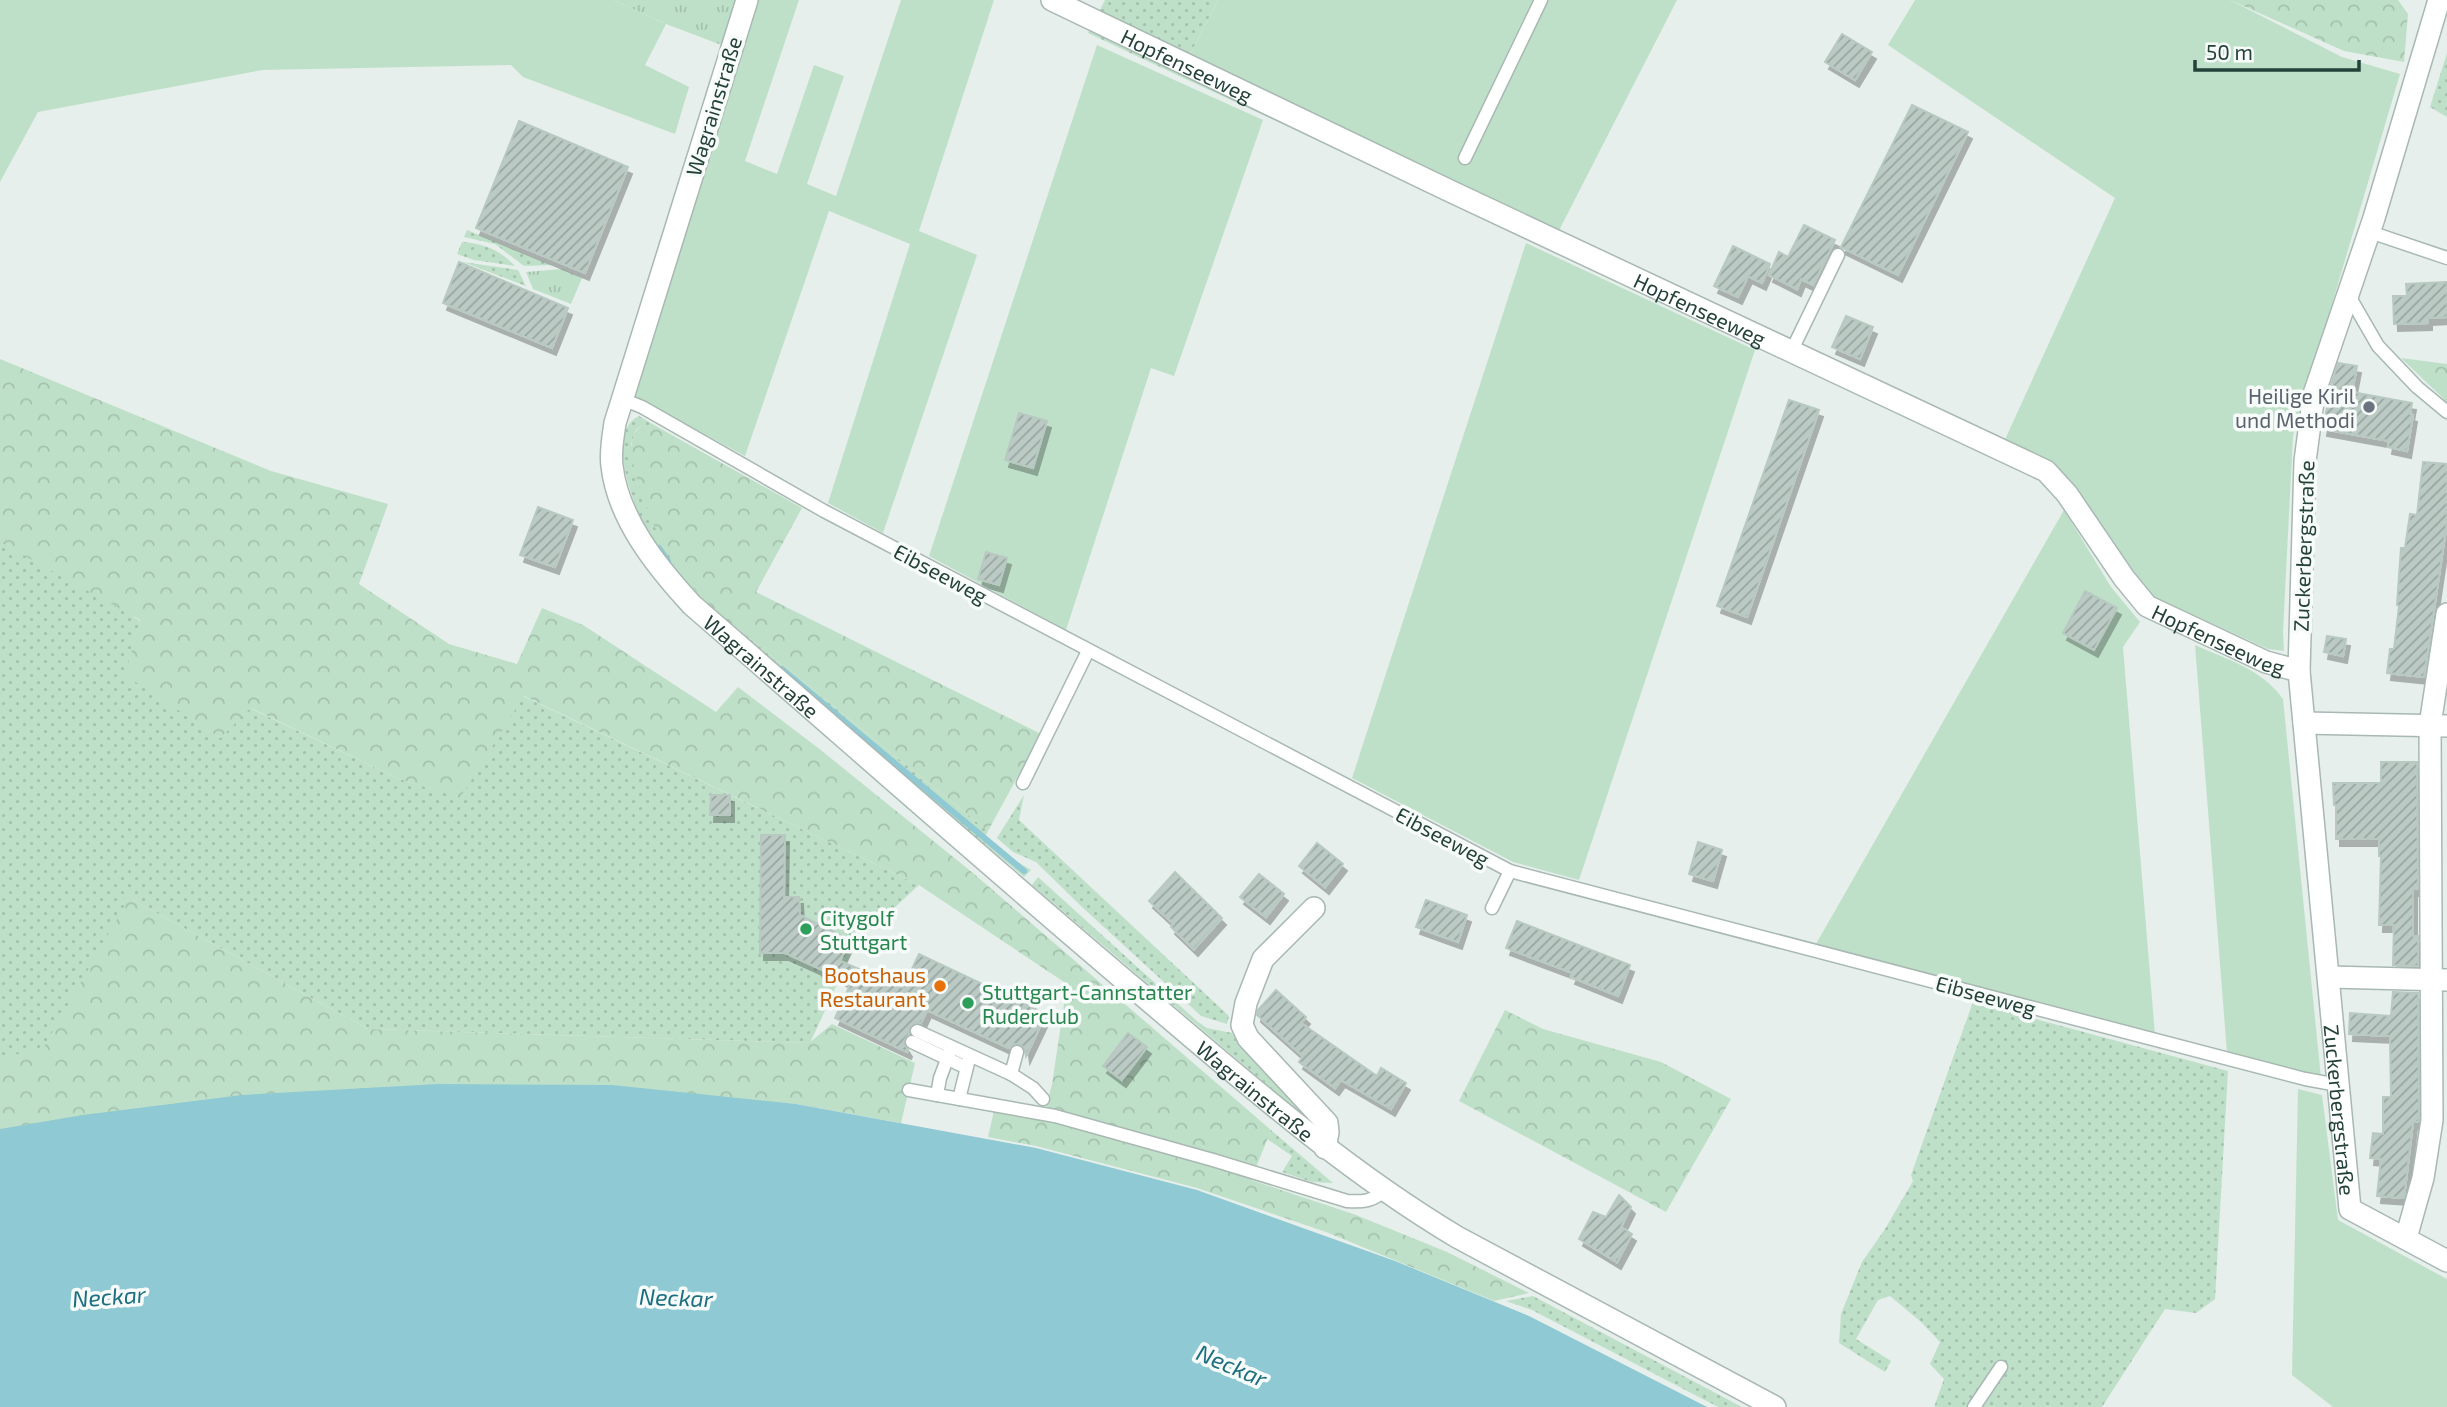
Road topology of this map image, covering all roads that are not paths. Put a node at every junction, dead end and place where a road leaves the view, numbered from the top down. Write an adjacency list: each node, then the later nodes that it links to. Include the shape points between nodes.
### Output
1 (747, 0): 11 (street, Wagrainstraße)
2 (1052, 0): 10 (street, Hopfenseeweg)
3 (1541, 0): 5 (lane)
4 (2439, 0): 6 (street, Zuckerbergstraße)
5 (1465, 158)
6 (2370, 232): 8 (lane); 9 (street, Zuckerbergstraße)
7 (1838, 255): 10 (lane)
8 (2447, 258)
9 (2348, 294): 12 (lane, via 2378,345); 15 (street, Zuckerbergstraße, via 2314,394 2305,461)
10 (1791, 352): 15 (street, Hopfenseeweg, via 2046,471 2147,606 2266,662)
11 (622, 399): 14 (lane, Eibseeweg); 34 (street, Wagrainstraße, via 612,442 617,488 634,528 664,575 692,605 1031,901)
12 (2447, 412)
13 (2447, 614): 17 (street)
14 (1088, 650): 18 (lane); 19 (lane, Eibseeweg)
15 (2299, 671): 16 (street, Zuckerbergstraße)
16 (2305, 723): 17 (street); 22 (street, Zuckerbergstraße)
17 (2439, 725): 23 (street)
18 (1023, 783)
19 (1510, 871): 21 (lane); 29 (lane, Eibseeweg)
20 (1314, 908): 34 (street, Wagrainstraße, via 1263,959 1245,1003 1242,1025 1248,1038 1327,1123)
21 (1492, 908)
22 (2330, 977): 23 (street); 29 (street, Zuckerbergstraße)
23 (2439, 980): 36 (street, via 2432,1120 2423,1178)
24 (914, 1036): 26 (lane)
25 (1017, 1052): 28 (lane)
26 (950, 1053): 27 (lane); 31 (lane)
27 (968, 1061): 28 (lane); 32 (lane)
28 (1011, 1074): 33 (lane)
29 (2338, 1085): 36 (street, Zuckerbergstraße, via 2350,1209)
30 (909, 1090): 31 (lane)
31 (937, 1095): 32 (lane)
32 (959, 1099): 35 (lane, via 1055,1116 1329,1198 1364,1202 1380,1196)
33 (1043, 1099)
34 (1325, 1148): 35 (street, Wagrainstraße)
35 (1384, 1189): 39 (street, Wagrainstraße, via 1457,1237)
36 (2406, 1238): 37 (street, Zuckerbergstraße)
37 (2447, 1261)
38 (2001, 1367): 40 (lane)
39 (1775, 1407)
40 (1974, 1407)

